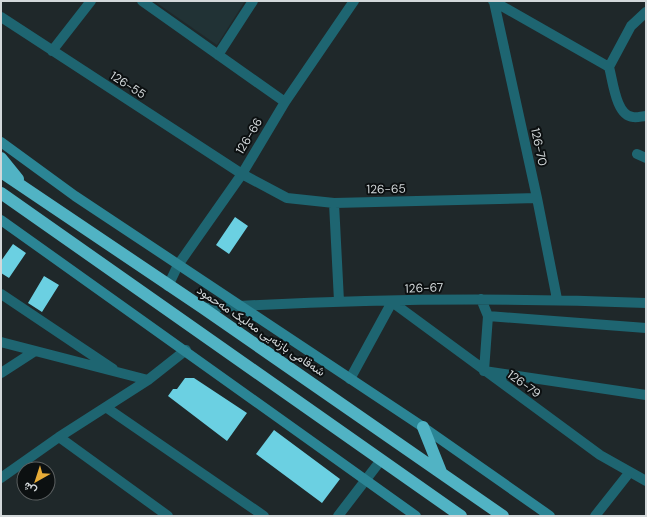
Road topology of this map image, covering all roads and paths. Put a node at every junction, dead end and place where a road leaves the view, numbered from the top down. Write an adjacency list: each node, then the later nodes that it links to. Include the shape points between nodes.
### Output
1 (91, 1): 8 (street)
2 (142, 1): 9 (street)
3 (253, 1): 9 (street)
4 (354, 1): 11 (street, 126-66)
5 (493, 1): 10 (street); 19 (street, 126-70)
6 (646, 12): 10 (street, via 631,26)
7 (1, 17): 8 (street, 126-55)
8 (52, 51): 16 (street, 126-55)
9 (218, 55): 11 (street)
10 (609, 67): 12 (street, via 618,104 623,113 633,118)
11 (285, 102): 16 (street, 126-66)
12 (646, 116)
13 (1, 142): 22 (main road, via 75,196)
14 (1, 158): 17 (highway)
15 (1, 172): 17 (highway, شەقامی بازنەیی مەلیک مەحمود)
16 (242, 174): 20 (street, 126-65, via 287,198); 22 (street, 126-66)
17 (26, 190): 23 (highway, شەقامی بازنەیی مەلیک مەحمود)
18 (1, 194): 46 (highway)
19 (537, 198): 20 (street, 126-65); 26 (street, 126-70)
20 (334, 203): 27 (street)
21 (1, 220): 35 (main road)
22 (178, 265): 23 (street, 126-66); 30 (main road)
23 (168, 286): 31 (highway, شەقامی بازنەیی مەلیک مەحمود)
24 (1, 294): 39 (street)
25 (481, 298): 26 (street, 126-67); 28 (street, 126-67); 32 (street)
26 (557, 299): 29 (street, 126-67)
27 (339, 301): 28 (street, 126-67); 30 (street, 126-67)
28 (392, 302): 37 (street, 126-79); 40 (street)
29 (646, 303)
30 (241, 306): 31 (street, 126-67); 40 (main road)
31 (203, 308): 47 (highway, شەقامی بازنەیی مەلیک مەحمود)
32 (488, 316): 33 (street); 37 (street)
33 (646, 328)
34 (1, 342): 36 (street)
35 (186, 350): 41 (street); 50 (main road)
36 (34, 351): 38 (street); 39 (street)
37 (484, 371): 42 (street); 48 (street, 126-79)
38 (1, 373)
39 (119, 373): 41 (street)
40 (350, 379): 44 (main road)
41 (148, 380): 43 (street)
42 (646, 395)
43 (106, 408): 45 (street); 53 (street)
44 (423, 427): 47 (highway); 58 (main road)
45 (59, 437): 49 (street); 52 (street)
46 (381, 460): 50 (street); 56 (highway)
47 (441, 472): 57 (highway, شەقامی بازنەیی مەلیک مەحمود)
48 (629, 473): 51 (street, 126-79); 59 (street)
49 (1, 478)
50 (365, 480): 54 (street); 55 (main road)
51 (646, 481)
52 (168, 516)
53 (264, 516)
54 (338, 516)
55 (416, 516)
56 (461, 516)
57 (503, 516)
58 (550, 516)
59 (595, 516)

